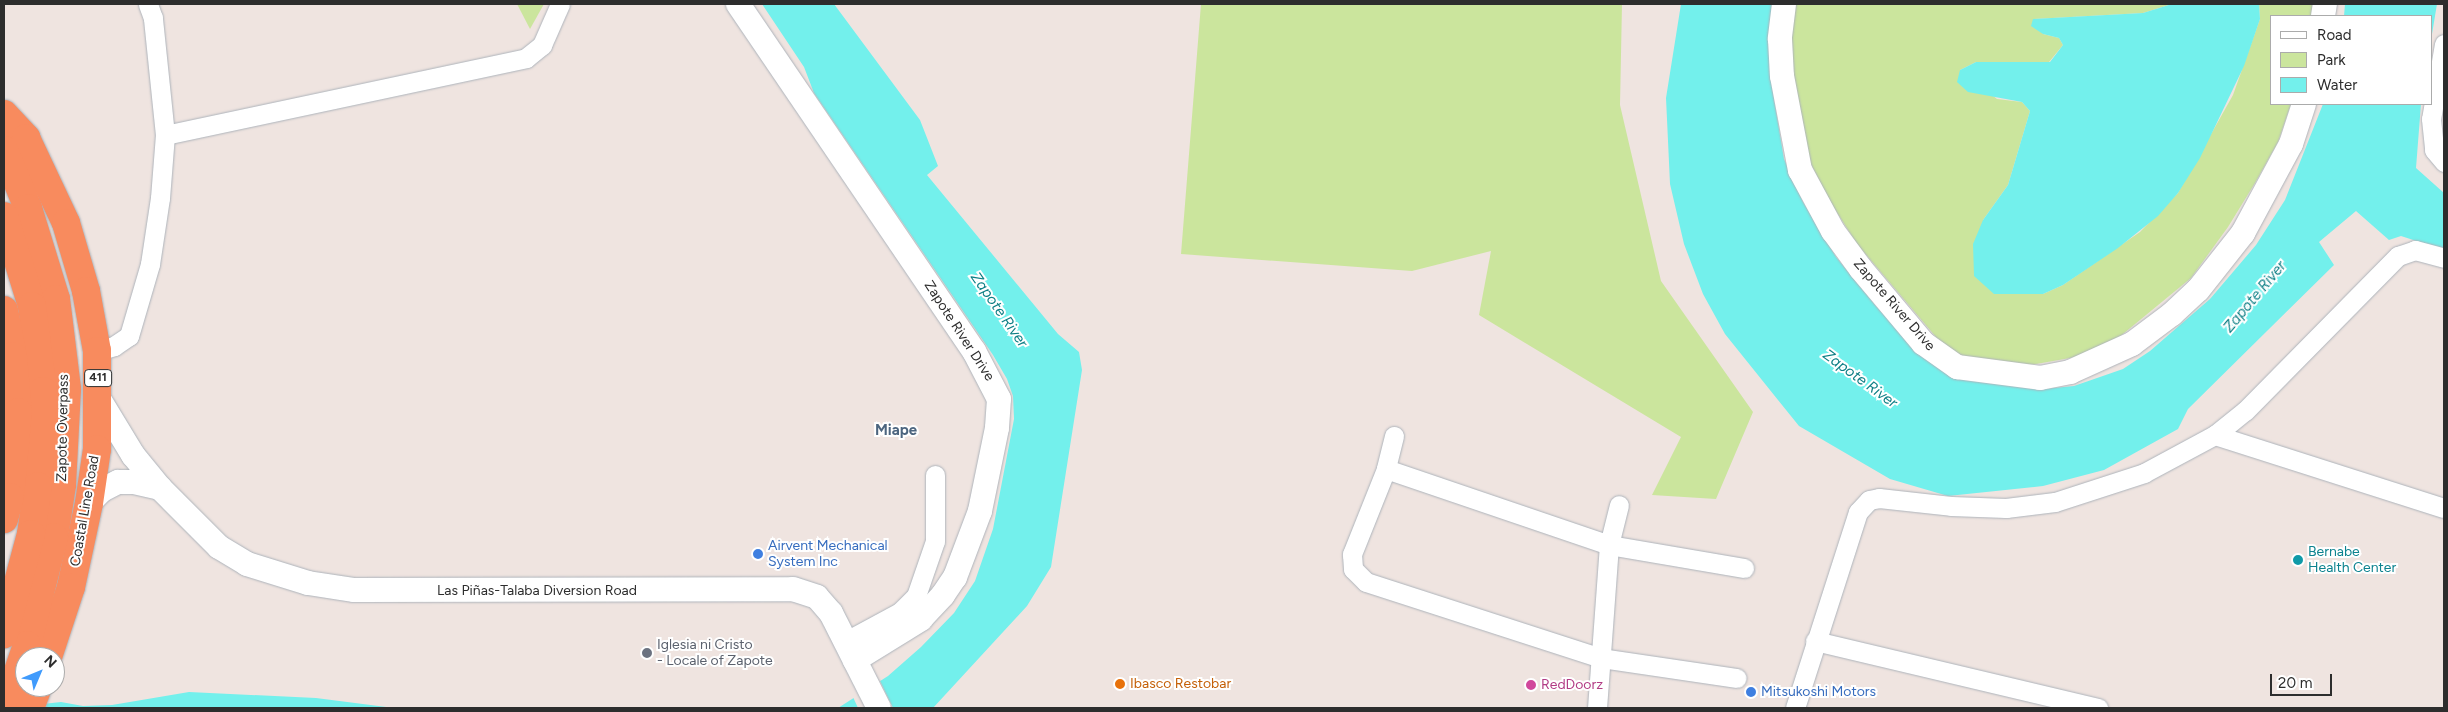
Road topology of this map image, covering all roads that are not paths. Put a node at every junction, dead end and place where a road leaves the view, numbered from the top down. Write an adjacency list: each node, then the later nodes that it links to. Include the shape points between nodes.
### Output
1 (148, 4): 10 (street, via 153,18)
2 (560, 4): 10 (street, via 542,45 526,58)
3 (738, 4): 32 (street, Zapote River Drive, via 982,363 999,399 997,428 980,512 955,576 943,596 921,619)
4 (1784, 4): 7 (street, Zapote River Drive, via 1780,39 1782,76 1800,170 1833,231 1862,269 1923,343 1957,367 2040,378 2070,372 2132,344 2198,290 2243,233 2287,151)
5 (2444, 44): 6 (street)
6 (2433, 103)
7 (2304, 105)
8 (2433, 105): 12 (street, via 2430,119 2434,150)
9 (4, 114): 16 (highway, Coastal Line Road / 411, via 26,138 66,223 86,291)
10 (165, 135): 16 (street, via 150,264 129,336 114,346)
11 (4, 150): 13 (highway, Zapote Overpass / 411)
12 (2444, 162)
13 (12, 214): 29 (highway, Zapote Overpass / 411, via 32,306 43,391 38,486 31,534); 35 (highway, Zapote Overpass / 411, via 56,299 67,389 63,475 54,537 27,645)
14 (2444, 258): 18 (street, via 2415,250 2398,256 2251,404)
15 (4, 310): 26 (highway, via 13,356 18,412 10,497)
16 (96, 351): 17 (highway, Coastal Line Road / 411)
17 (99, 399): 22 (street, Las Piñas-Talaba Diversion Road, via 133,455); 23 (highway, Coastal Line Road / 411)
18 (2215, 435): 25 (street); 30 (street, via 2144,473 2055,502 1997,508 1879,498 1869,500 1858,512)
19 (1394, 436): 20 (street)
20 (1386, 469): 27 (street); 33 (street, via 1352,554 1353,569 1366,582)
21 (935, 475): 32 (street, via 935,541 916,596)
22 (160, 488): 23 (street, via 118,482 102,490); 32 (street, Las Piñas-Talaba Diversion Road, via 230,556 308,583 381,591 793,589 807,592 825,605)
23 (90, 503): 31 (highway, Coastal Line Road / 411, via 71,587)
24 (1619, 505): 27 (street)
25 (2444, 508)
26 (4, 519)
27 (1609, 545): 28 (street); 33 (street)
28 (1744, 568)
29 (4, 634)
30 (1815, 641): 38 (street); 39 (street)
31 (51, 647)
32 (850, 650): 36 (street, Las Piñas-Talaba Diversion Road)
33 (1601, 658): 34 (street); 37 (street)
34 (1737, 678)
35 (5, 708)
36 (879, 708)
37 (1597, 708)
38 (1794, 708)
39 (2098, 708)

